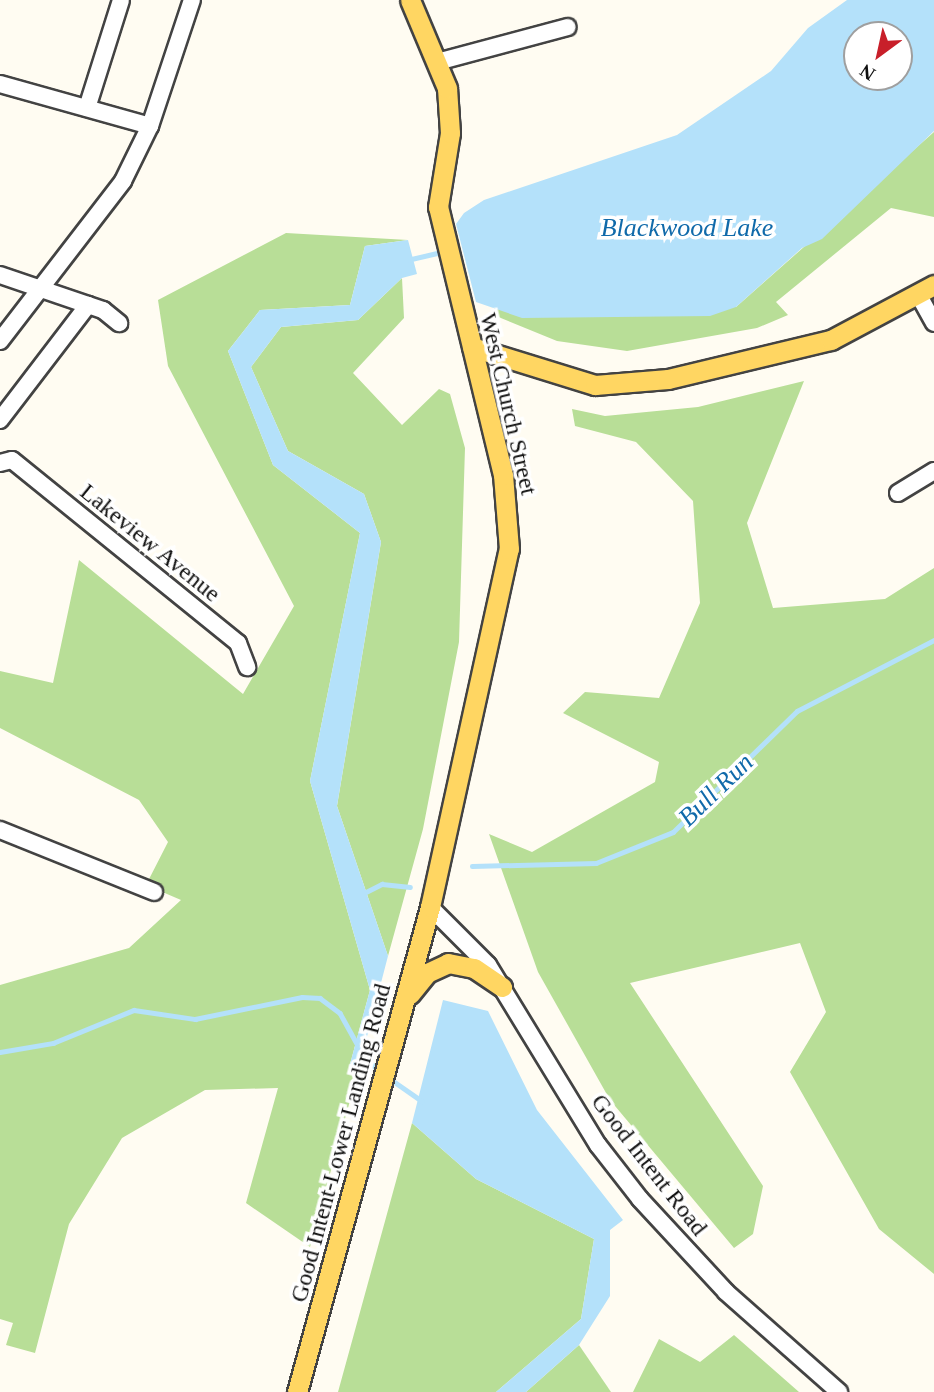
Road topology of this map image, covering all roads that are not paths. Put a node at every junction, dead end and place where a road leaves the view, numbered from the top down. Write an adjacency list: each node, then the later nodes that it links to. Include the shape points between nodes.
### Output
1 (121, 0): 7 (street)
2 (192, 0): 8 (street)
3 (410, 0): 5 (main road, West Church Street)
4 (568, 27): 5 (street)
5 (441, 61): 16 (main road, West Church Street, via 451,111 438,192 441,222)
6 (0, 84): 7 (street)
7 (87, 108): 8 (street)
8 (150, 126): 10 (street, via 123,181)
9 (0, 275): 10 (street)
10 (44, 288): 12 (street); 15 (street)
11 (926, 289): 14 (street); 16 (main road, via 803,349 639,383 577,381)
12 (88, 306): 13 (street); 17 (street)
13 (119, 323)
14 (934, 323)
15 (0, 341)
16 (472, 347): 24 (main road, West Church Street, via 503,475 509,549)
17 (0, 420)
18 (6, 462): 21 (street, Lakeview Avenue, via 238,643)
19 (934, 471): 20 (street)
20 (898, 493)
21 (247, 667)
22 (0, 830): 23 (street)
23 (154, 892)
24 (430, 907): 25 (street, Good Intent Road); 26 (main road, Good Intent-Lower Landing Road)
25 (502, 987): 26 (main road, via 474,968 448,963 427,973); 28 (street, Good Intent Road, via 577,1112 640,1199 726,1292)
26 (406, 1000): 27 (main road, Good Intent-Lower Landing Road)
27 (298, 1392)
28 (839, 1392)

